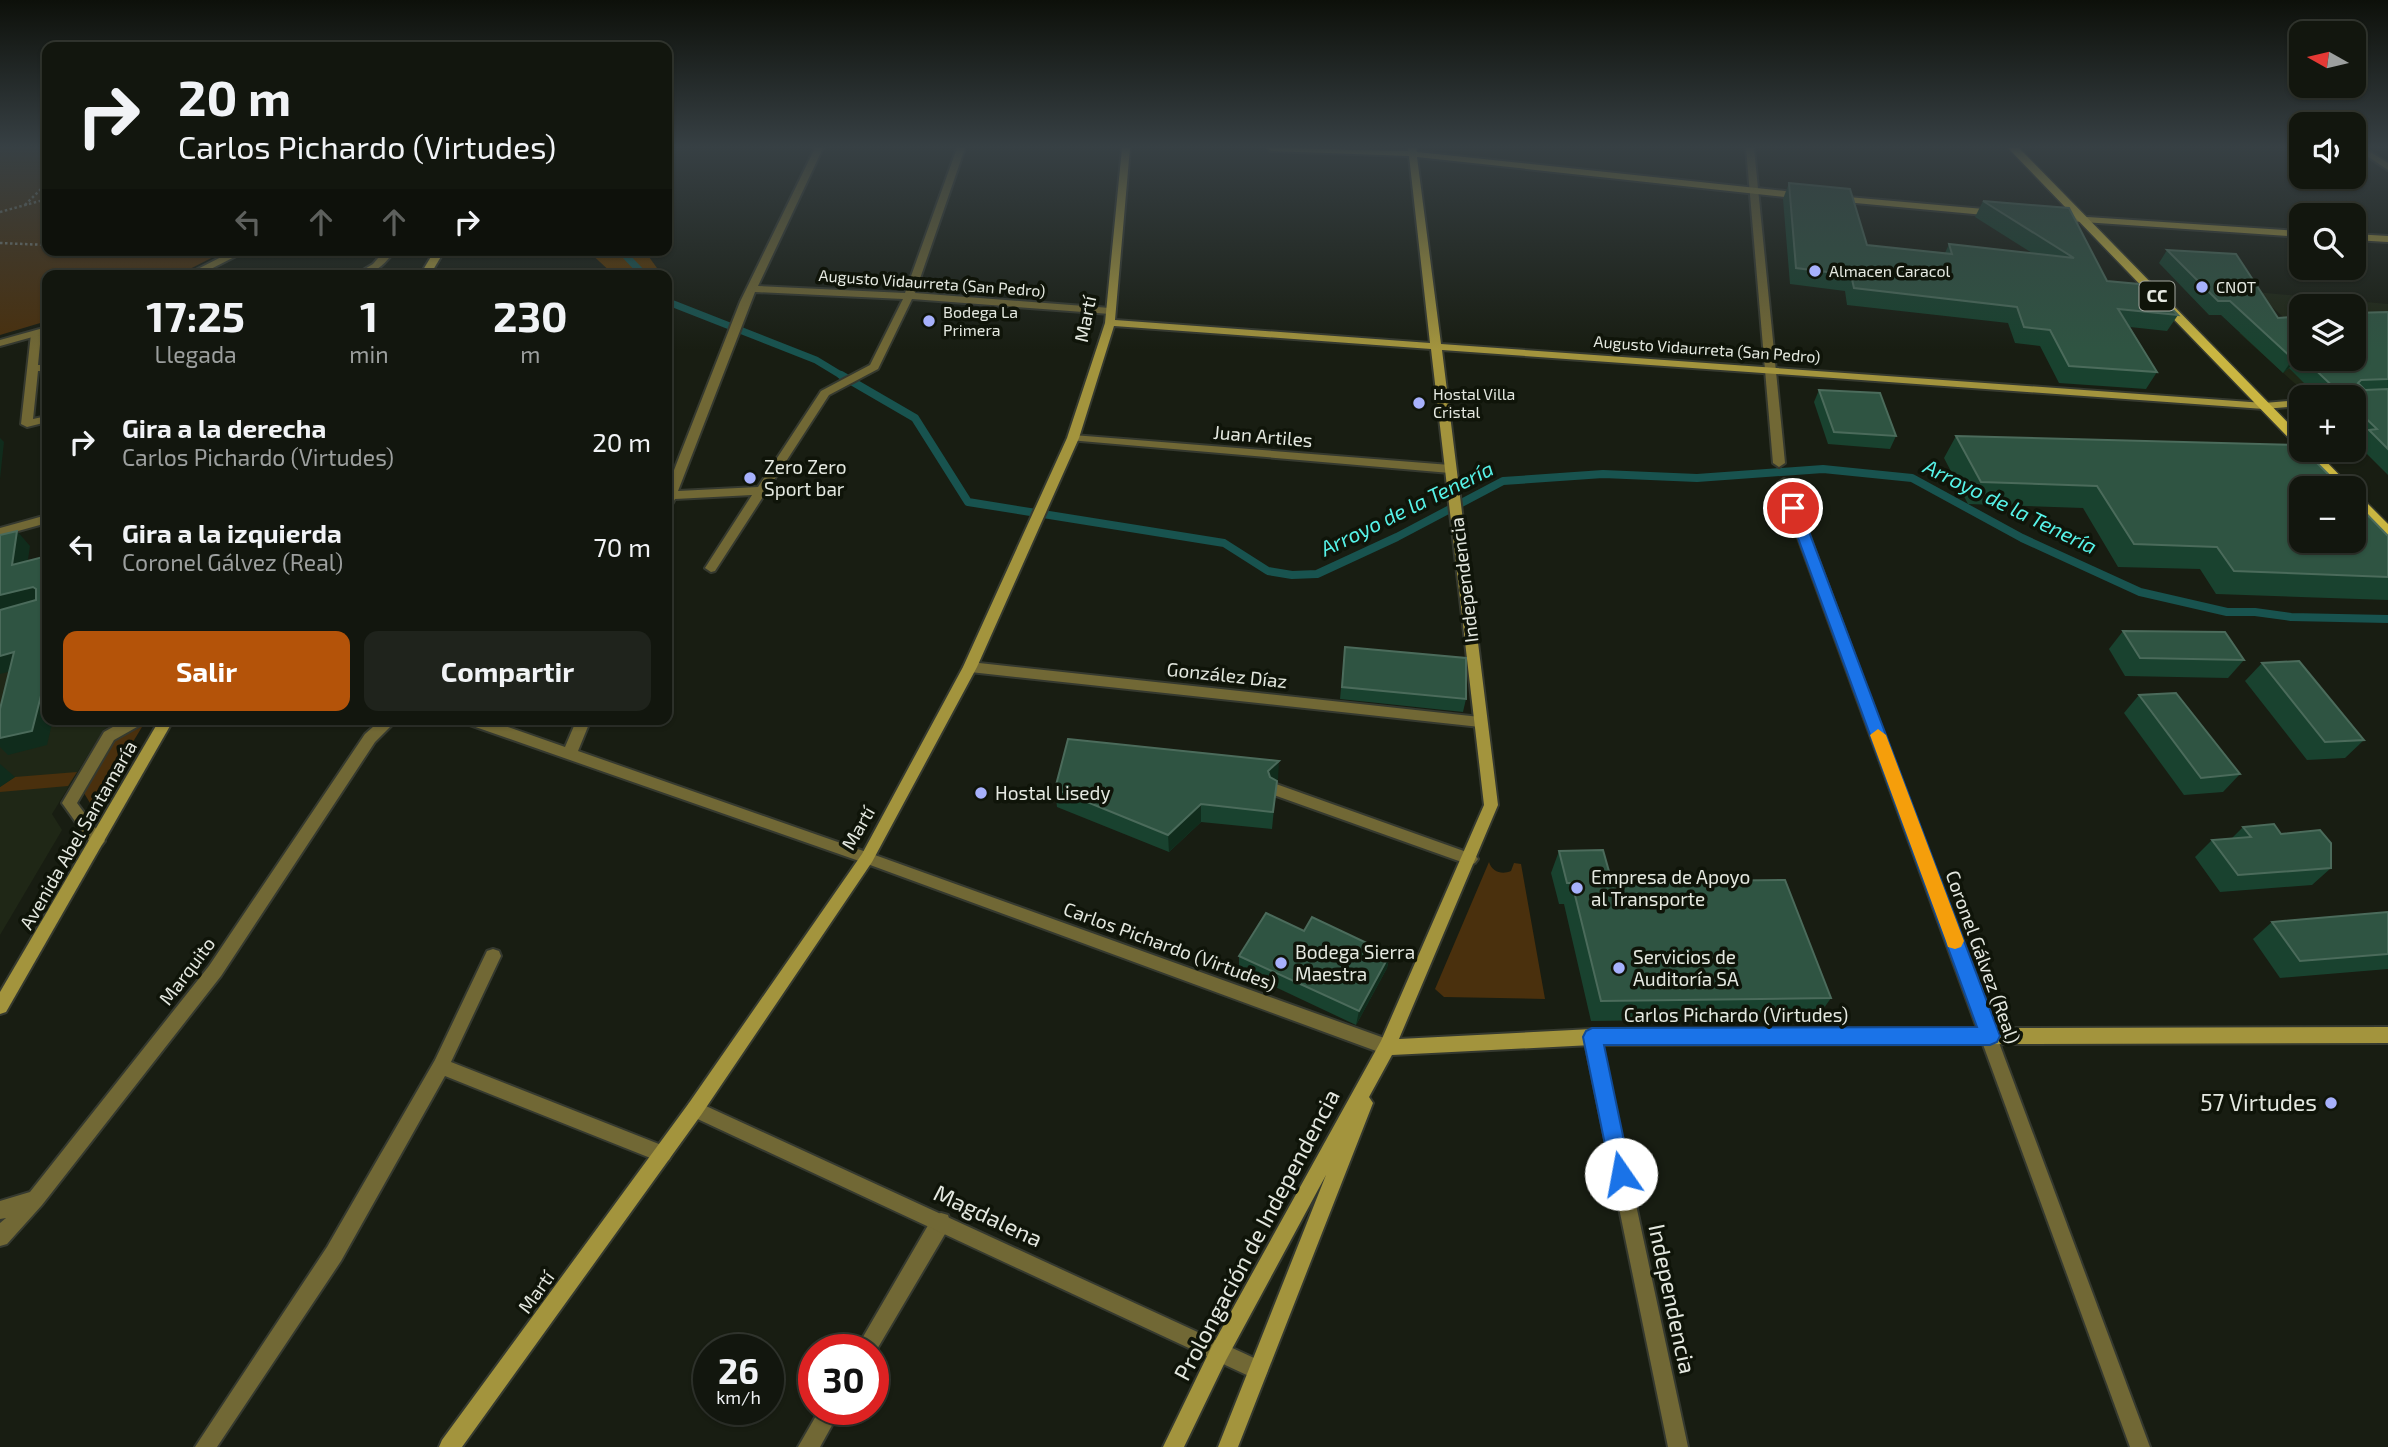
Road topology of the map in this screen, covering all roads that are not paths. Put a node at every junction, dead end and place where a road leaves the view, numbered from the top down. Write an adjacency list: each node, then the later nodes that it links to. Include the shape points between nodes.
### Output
1 (786, 216): 16 (street)
2 (937, 216): 17 (street)
3 (1120, 216): 18 (street, Martí)
4 (1421, 216): 21 (street, Independencia)
5 (1756, 216): 24 (street)
6 (2080, 216): 8 (main road, CC)
7 (2041, 217): 8 (street)
8 (2084, 220): 9 (street); 26 (main road, CC)
9 (2289, 233)
10 (2366, 238): 11 (street)
11 (2388, 239)
12 (231, 256): 14 (street)
13 (385, 256): 15 (street)
14 (201, 270)
15 (369, 270)
16 (751, 289): 17 (street, Augusto Vidaurreta (San Pedro)); 35 (street)
17 (909, 296): 18 (street, Augusto Vidaurreta (San Pedro)); 36 (street, via 874,366 825,393)
18 (1110, 317): 21 (street, Augusto Vidaurreta (San Pedro)); 29 (street, Martí)
19 (41, 332): 20 (street); 22 (street)
20 (0, 343)
21 (1436, 345): 24 (street, Augusto Vidaurreta (San Pedro)); 32 (street, Independencia)
22 (32, 368): 23 (street); 27 (street, via 27,424)
23 (42, 368)
24 (1770, 369): 26 (street, Augusto Vidaurreta (San Pedro)); 31 (street)
25 (2289, 404): 26 (street, Augusto Vidaurreta (San Pedro))
26 (2264, 406): 28 (main road, CC)
27 (42, 420)
28 (2289, 432)
29 (1073, 438): 32 (street, Juan Artiles); 43 (street, Martí)
30 (2319, 462): 33 (main road)
31 (1779, 463)
32 (1450, 469): 44 (street, Independencia)
33 (2333, 476)
34 (1784, 483): 59 (street, Coronel Gálvez (Real))
35 (672, 489)
36 (761, 491): 37 (street); 42 (street)
37 (672, 499)
38 (2366, 510): 41 (main road)
39 (42, 520): 40 (street)
40 (0, 532)
41 (2388, 533)
42 (711, 568)
43 (971, 667): 44 (street, González Díaz); 54 (street, Martí)
44 (1480, 722): 52 (street, Independencia)
45 (128, 725): 53 (street, via 109,736 69,803)
46 (164, 725): 53 (street, Avenida Abel Santamaría)
47 (384, 725): 65 (street, Marquito, via 370,738 215,971)
48 (487, 725): 50 (street, Carlos Pichardo (Virtudes))
49 (582, 725): 50 (street)
50 (570, 753): 54 (street, Carlos Pichardo (Virtudes))
51 (1276, 790): 55 (street)
52 (1491, 804): 55 (street, Prolongación de Independencia)
53 (97, 841): 57 (street, Avenida Abel Santamaría)
54 (867, 858): 61 (street, Carlos Pichardo (Virtudes)); 63 (street, Martí)
55 (1470, 859): 61 (street, Prolongación de Independencia)
56 (493, 956): 62 (street)
57 (0, 1007)
58 (2388, 1035): 59 (street, Carlos Pichardo (Virtudes))
59 (1990, 1036): 60 (street, Carlos Pichardo (Virtudes)); 79 (street, Coronel Gálvez (Real))
60 (1592, 1037): 61 (street, Carlos Pichardo (Virtudes)); 78 (street, Independencia)
61 (1387, 1047): 70 (street, Prolongación de Independencia); 71 (street, Prolongación de Independencia)
62 (441, 1066): 64 (street); 73 (street, via 334,1254)
63 (695, 1109): 64 (street, Martí); 67 (street, Magdalena)
64 (663, 1154): 74 (street, Martí)
65 (36, 1199): 66 (street); 68 (street, Marquito)
66 (0, 1210)
67 (941, 1222): 69 (street); 70 (street, Magdalena)
68 (0, 1237)
69 (875, 1334)
70 (1219, 1353): 71 (street, Magdalena); 76 (street, Prolongación de Independencia)
71 (1258, 1370): 77 (street, Prolongación de Independencia)
72 (821, 1425): 75 (street)
73 (205, 1447)
74 (449, 1447)
75 (808, 1447)
76 (1173, 1447)
77 (1228, 1447)
78 (1678, 1447)
79 (2140, 1447)

